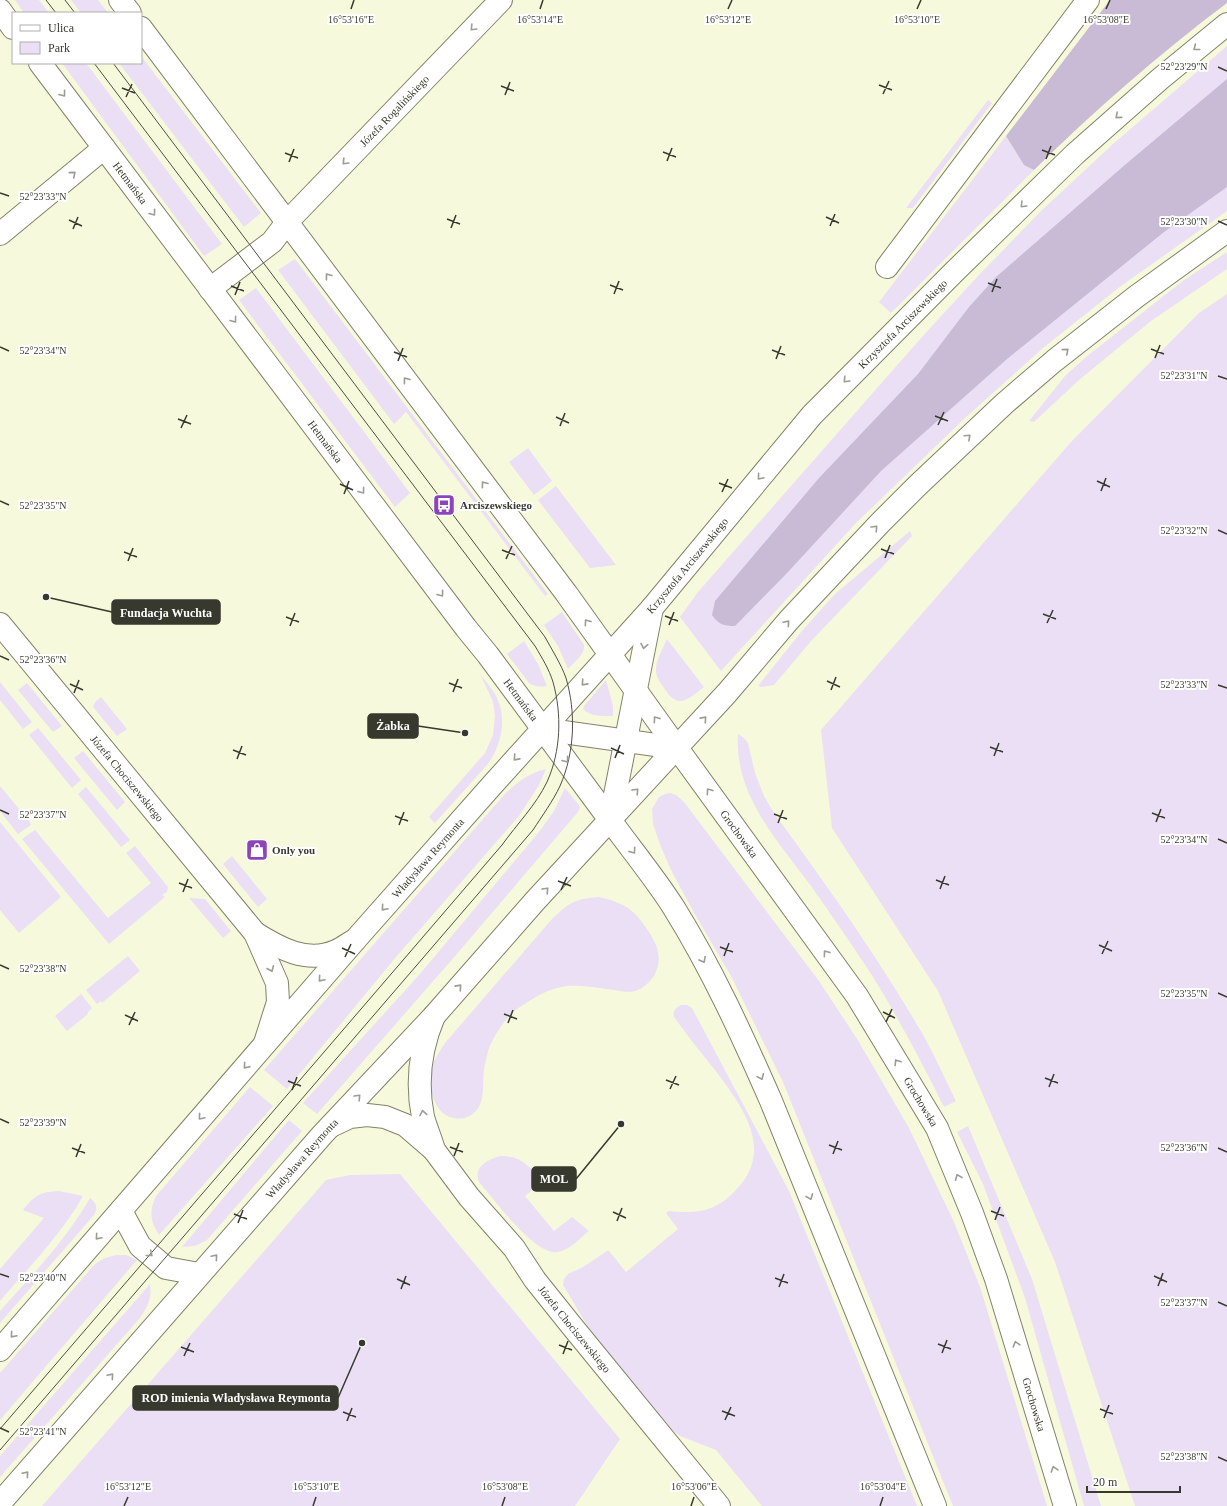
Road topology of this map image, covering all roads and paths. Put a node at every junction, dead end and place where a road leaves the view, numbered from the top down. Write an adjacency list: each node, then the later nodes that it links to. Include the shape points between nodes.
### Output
1 (120, 0): 5 (main road)
2 (500, 0): 11 (main road, Józefa Rogalińskiego, one-way to 11)
3 (1088, 0): 14 (main road)
4 (0, 10): 7 (main road)
5 (129, 12)
6 (1227, 24): 16 (main road, Krzysztofa Arciszewskiego, one-way to 16, via 1075,154 850,376 812,415)
7 (12, 27)
8 (142, 29): 11 (main road)
9 (41, 64): 10 (main road, Hetmańska, one-way to 10)
10 (104, 148): 13 (main road, one-way to 10); 15 (main road, Hetmańska, one-way to 15)
11 (288, 222): 15 (main road, Józefa Rogalińskiego, via 272,242); 18 (main road, one-way to 11)
12 (1227, 231): 22 (main road, one-way to 12, via 824,582 880,523 1004,403 1143,291)
13 (0, 234)
14 (887, 267)
15 (210, 289): 20 (main road, Hetmańska, one-way to 20)
16 (652, 608): 18 (main road, Krzysztofa Arciszewskiego); 19 (main road, one-way to 19)
17 (0, 624): 24 (main road, Józefa Chociszewskiego)
18 (610, 654): 19 (main road); 20 (main road, Krzysztofa Arciszewskiego, one-way to 20)
19 (636, 690): 21 (main road); 22 (main road, one-way to 19)
20 (542, 729): 21 (main road); 23 (main road, Hetmańska, one-way to 23); 25 (main road, Władysława Reymonta, one-way to 25)
21 (625, 740): 22 (main road); 23 (main road)
22 (677, 748): 23 (main road, Władysława Reymonta, one-way to 22); 36 (main road, Grochowska, one-way to 22, via 996,1279 937,1128 857,996)
23 (610, 820): 26 (main road, Władysława Reymonta, one-way to 23); 35 (main road, one-way to 35, via 673,907 726,1001 748,1047)
24 (255, 933): 25 (main road, Józefa Chociszewskiego, via 300,955 320,956 336,951); 27 (main road, Józefa Chociszewskiego, one-way to 27, via 277,983 278,1002)
25 (356, 939): 27 (main road, Władysława Reymonta, one-way to 27)
26 (434, 1016): 28 (main road, Władysława Reymonta, one-way to 26); 29 (main road, Józefa Chociszewskiego, one-way to 26, via 419,1090 422,1052)
27 (265, 1043): 30 (main road, Władysława Reymonta, one-way to 30)
28 (330, 1126): 29 (main road, Józefa Chociszewskiego, via 367,1115 385,1118 405,1125); 31 (main road, Władysława Reymonta, one-way to 28)
29 (434, 1150): 34 (main road, Józefa Chociszewskiego, via 469,1197 514,1248 562,1314)
30 (121, 1212): 31 (main road, one-way to 31, via 140,1246 166,1268); 32 (main road, Władysława Reymonta, one-way to 32)
31 (199, 1274): 33 (main road, Władysława Reymonta, one-way to 31)
32 (0, 1350)
33 (0, 1503)
34 (719, 1506)
35 (935, 1506)
36 (1065, 1506)

